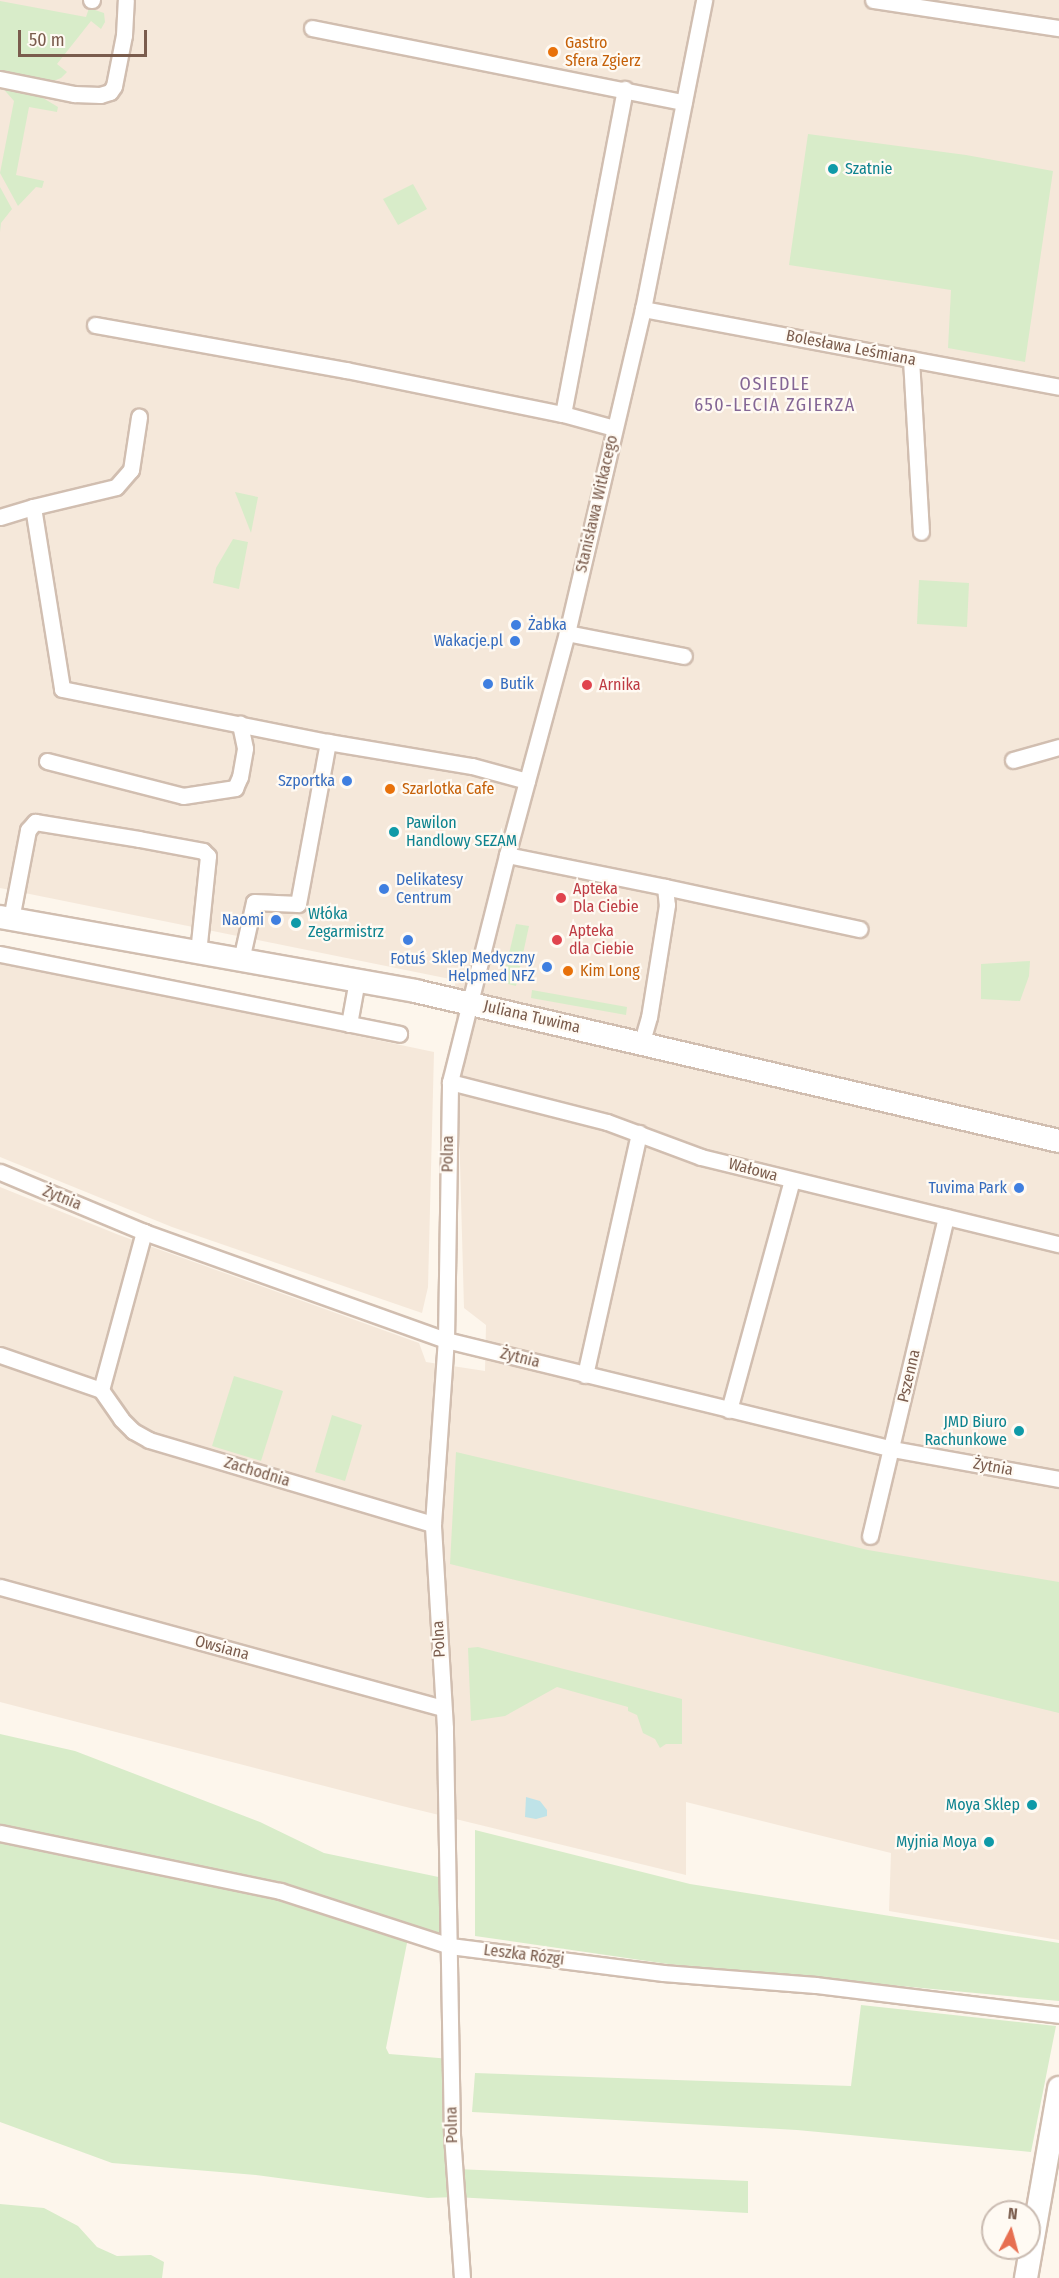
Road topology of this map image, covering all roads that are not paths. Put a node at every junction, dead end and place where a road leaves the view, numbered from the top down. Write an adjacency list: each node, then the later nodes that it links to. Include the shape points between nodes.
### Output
1 (126, 0): 6 (street, via 124,34 110,92 74,94)
2 (704, 0): 8 (street, Stanisława Witkacego)
3 (873, 0): 5 (street)
4 (312, 28): 7 (street)
5 (1059, 28)
6 (0, 79)
7 (625, 89): 8 (street); 13 (street)
8 (684, 102): 9 (street, Stanisława Witkacego)
9 (643, 309): 11 (street, Bolesława Leśmiana); 15 (street, Stanisława Witkacego)
10 (95, 325): 13 (street)
11 (911, 359): 12 (street, Bolesława Leśmiana); 18 (street)
12 (1059, 387)
13 (563, 414): 15 (street)
14 (139, 417): 16 (street, via 131,470 116,486)
15 (614, 428): 19 (street, Stanisława Witkacego)
16 (33, 507): 17 (street); 21 (street, via 62,689)
17 (0, 518)
18 (921, 532)
19 (567, 633): 20 (street); 26 (street, Stanisława Witkacego)
20 (684, 656)
21 (240, 724): 22 (street); 25 (street, via 246,748 235,788 183,796)
22 (328, 742): 26 (street, via 472,766); 33 (street, via 298,904 254,902)
23 (1059, 747): 24 (street)
24 (1013, 760)
25 (47, 761)
26 (527, 781): 27 (street, Stanisława Witkacego)
27 (507, 855): 28 (street); 35 (street, Stanisława Witkacego)
28 (665, 887): 30 (street); 38 (street, via 667,905)
29 (6, 919): 31 (street, Juliana Tuwima); 31 (street, via 28,830 35,822 140,839 203,851 208,856)
30 (860, 928)
31 (198, 952): 33 (street, Juliana Tuwima)
32 (0, 954): 36 (street)
33 (241, 960): 34 (street, Juliana Tuwima)
34 (357, 980): 35 (street, Juliana Tuwima); 36 (street)
35 (471, 1003): 38 (street, Juliana Tuwima); 39 (street, Polna)
36 (349, 1024): 37 (street)
37 (399, 1034)
38 (642, 1042): 41 (street, Juliana Tuwima)
39 (450, 1082): 40 (street, Wałowa); 47 (street, Polna)
40 (639, 1133): 43 (street, Wałowa, via 683,1151); 49 (street)
41 (1059, 1141)
42 (0, 1172): 45 (street, Żytnia)
43 (792, 1180): 44 (street, Wałowa); 51 (street)
44 (946, 1217): 46 (street, Wałowa); 52 (street, Pszenna)
45 (144, 1232): 47 (street, Żytnia); 50 (street)
46 (1059, 1244)
47 (446, 1340): 49 (street, Żytnia); 54 (street, Polna)
48 (0, 1355): 50 (street)
49 (585, 1375): 51 (street, Żytnia)
50 (101, 1390): 54 (street, Zachodnia, via 121,1419 149,1440)
51 (729, 1410): 52 (street, Żytnia)
52 (892, 1449): 53 (street, Żytnia); 55 (street, Pszenna)
53 (1058, 1474)
54 (433, 1524): 57 (street, Polna)
55 (870, 1536)
56 (0, 1587): 57 (street, Owsiana)
57 (443, 1708): 59 (street, Polna)
58 (0, 1833): 59 (street, Leszka Rózgi, via 280,1891)
59 (450, 1946): 60 (street, Leszka Rózgi, via 663,1972 816,1984); 62 (street, Polna, via 452,2135)
60 (1059, 2015)
61 (1059, 2088): 63 (street)
62 (462, 2278)
63 (1026, 2278)

